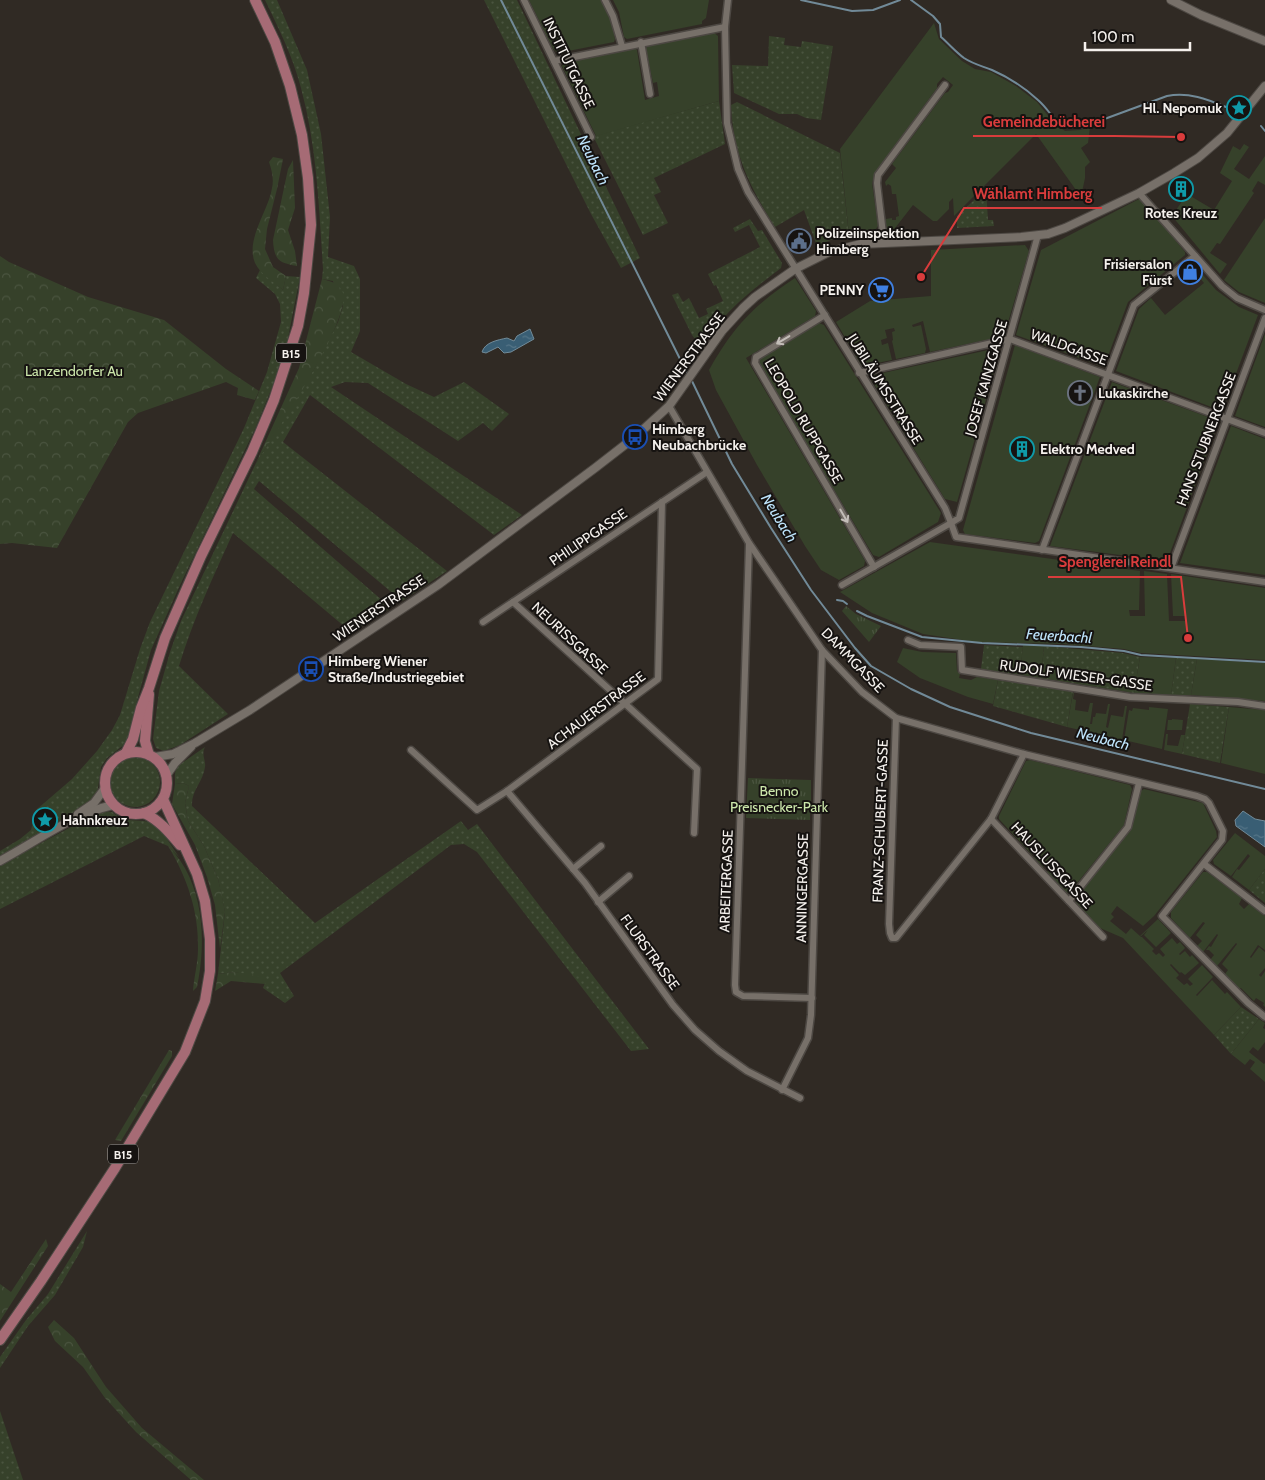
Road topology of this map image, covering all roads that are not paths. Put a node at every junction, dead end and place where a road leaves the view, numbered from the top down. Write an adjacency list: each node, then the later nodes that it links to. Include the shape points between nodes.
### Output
1 (255, 0): 42 (main road, B15, via 275,42 302,135 310,225 304,293 291,350 274,400 165,638)
2 (524, 0): 10 (street, INSTITUTGASSE)
3 (606, 0): 9 (street)
4 (728, 0): 6 (street, JUBILÄUMSSTRASSE)
5 (1171, 0): 8 (street)
6 (725, 27): 7 (street); 19 (street, JUBILÄUMSSTRASSE, via 727,123 732,148 748,192)
7 (640, 42): 9 (street); 13 (street)
8 (1265, 42)
9 (622, 46): 10 (street)
10 (554, 61): 14 (street, INSTITUTGASSE)
11 (944, 85): 17 (street, via 878,175)
12 (1265, 86): 15 (street, WIENERSTRASSE, via 1222,138 1198,158)
13 (650, 94)
14 (591, 138)
15 (1139, 193): 16 (street, WIENERSTRASSE, via 1065,228); 18 (street)
16 (1038, 235): 17 (street, WIENERSTRASSE); 23 (street, JOSEF KAINZGASSE)
17 (884, 242): 19 (street, WIENERSTRASSE, via 828,252)
18 (1195, 256): 20 (street, via 1231,294); 25 (street, via 1134,306)
19 (795, 268): 21 (street, JUBILÄUMSSTRASSE); 26 (street, WIENERSTRASSE, via 743,308 722,331)
20 (1265, 310)
21 (825, 315): 24 (street, JUBILÄUMSSTRASSE); 34 (street, LEOPOLD RUPPGASSE, one-way to 34, via 758,356 755,363)
22 (1265, 318): 27 (street, HANS STUBNERGASSE)
23 (1010, 339): 24 (street, WALDGASSE); 25 (street, WALDGASSE); 31 (street, JOSEF KAINZGASSE, via 959,518)
24 (859, 373): 31 (street, JUBILÄUMSSTRASSE, via 945,508)
25 (1108, 375): 27 (street, WALDGASSE); 33 (street)
26 (669, 406): 29 (street, DAMMGASSE); 46 (street, WIENERSTRASSE, via 595,468 438,585)
27 (1228, 419): 28 (street, WALDGASSE); 35 (street, HANS STUBNERGASSE)
28 (1265, 433)
29 (707, 472): 30 (street, PHILIPPGASSE); 32 (street, DAMMGASSE)
30 (662, 502): 38 (street, PHILIPPGASSE); 43 (street, ACHAUERSTRASSE, via 658,679)
31 (951, 523): 33 (street, JUBILÄUMSSTRASSE, via 956,538); 34 (street)
32 (749, 543): 41 (street, DAMMGASSE); 71 (street, ARBEITERGASSE, via 734,985 736,992 743,996)
33 (1042, 550): 35 (street)
34 (874, 567): 37 (street)
35 (1170, 568): 36 (street)
36 (1265, 582)
37 (842, 585)
38 (513, 602): 39 (street, PHILIPPGASSE); 43 (street, NEURISSGASSE)
39 (482, 622)
40 (908, 640): 44 (street, RUDOLF WIESER-GASSE, via 920,646 961,647 962,670 1130,697)
41 (822, 650): 45 (street, DAMMGASSE, via 862,692); 71 (street, ANNINGERGASSE)
42 (149, 688): 48 (main road, B15); 50 (main road, B15, via 145,741)
43 (624, 705): 54 (street, ACHAUERSTRASSE); 60 (street, NEURISSGASSE, via 696,770)
44 (1265, 706)
45 (896, 718): 49 (street, DAMMGASSE); 58 (street, FRANZ-SCHUBERT-GASSE, via 889,924 892,938 896,938)
46 (195, 744): 50 (street, WIENERSTRASSE, via 173,754); 51 (street, WIENERSTRASSE)
47 (411, 750): 54 (street, ACHAUERSTRASSE, via 477,810)
48 (126, 753): 50 (main road); 53 (main road, B15, via 111,764 105,775)
49 (1024, 754): 52 (street, DAMMGASSE); 58 (street, HAUSLUSSGASSE)
50 (152, 756): 51 (main road, B15)
51 (166, 776): 55 (main road)
52 (1139, 783): 64 (street, DAMMGASSE, via 1208,802 1223,833 1221,843); 67 (street, via 1128,828)
53 (105, 788): 56 (main road); 59 (street, via 94,803)
54 (507, 791): 65 (street, FLURSTRASSE)
55 (163, 799): 57 (main road); 62 (main road, B15)
56 (114, 805): 57 (main road, B15, via 124,812); 59 (street)
57 (144, 813): 62 (main road, B15, via 166,829)
58 (991, 819): 67 (street, HAUSLUSSGASSE)
59 (60, 827): 63 (street)
60 (694, 833)
61 (601, 846): 65 (street)
62 (187, 853): 75 (main road, B15, via 205,901 210,939 210,971 198,1022 185,1052 115,1168)
63 (0, 861)
64 (1204, 864): 69 (street); 72 (street, via 1162,916)
65 (573, 869): 68 (street, FLURSTRASSE)
66 (629, 876): 68 (street)
67 (1068, 901): 70 (street, HAUSLUSSGASSE)
68 (598, 902): 73 (street, FLURSTRASSE, via 695,1030 747,1071)
69 (1265, 910)
70 (1103, 937)
71 (812, 998): 73 (street, ANNINGERGASSE, via 808,1038)
72 (1265, 1017)
73 (782, 1090): 74 (street, FLURSTRASSE)
74 (800, 1098)
75 (0, 1340)

